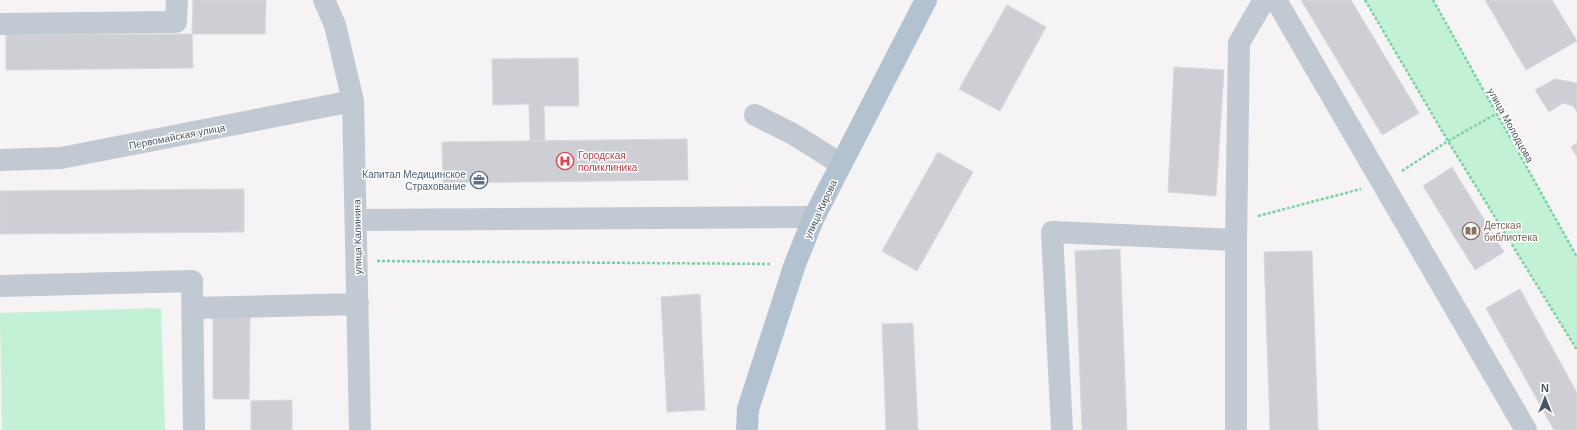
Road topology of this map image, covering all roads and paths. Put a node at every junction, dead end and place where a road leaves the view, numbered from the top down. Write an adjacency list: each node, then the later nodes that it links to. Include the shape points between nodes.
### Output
1 (177, 0): 8 (street, via 176,22)
2 (324, 0): 9 (street, улица Калинина, via 335,25)
3 (926, 0): 12 (main road, улица Кирова)
4 (1264, 0): 15 (street, via 1239,43)
5 (1276, 0): 28 (street)
6 (1365, 0): 22 (path, via 1448,141)
7 (1433, 0): 16 (path, улица Молодцова)
8 (0, 24)
9 (353, 101): 11 (street, Первомайская улица, via 61,158); 14 (street, улица Калинина)
10 (755, 115): 12 (street, via 793,134)
11 (0, 160)
12 (842, 164): 13 (main road, улица Кирова)
13 (814, 217): 14 (street); 18 (main road, улица Кирова)
14 (356, 220): 17 (street, улица Калинина)
15 (1236, 240): 26 (street, via 1052,232); 27 (street)
16 (1577, 257)
17 (357, 261): 18 (path); 20 (street, улица Калинина)
18 (795, 264): 25 (main road, улица Кирова, via 748,409)
19 (0, 286): 21 (street, via 192,281)
20 (358, 304): 21 (street); 24 (street, улица Калинина)
21 (192, 308): 23 (street)
22 (1577, 350)
23 (194, 430)
24 (360, 430)
25 (747, 430)
26 (1062, 430)
27 (1236, 430)
28 (1526, 430)

